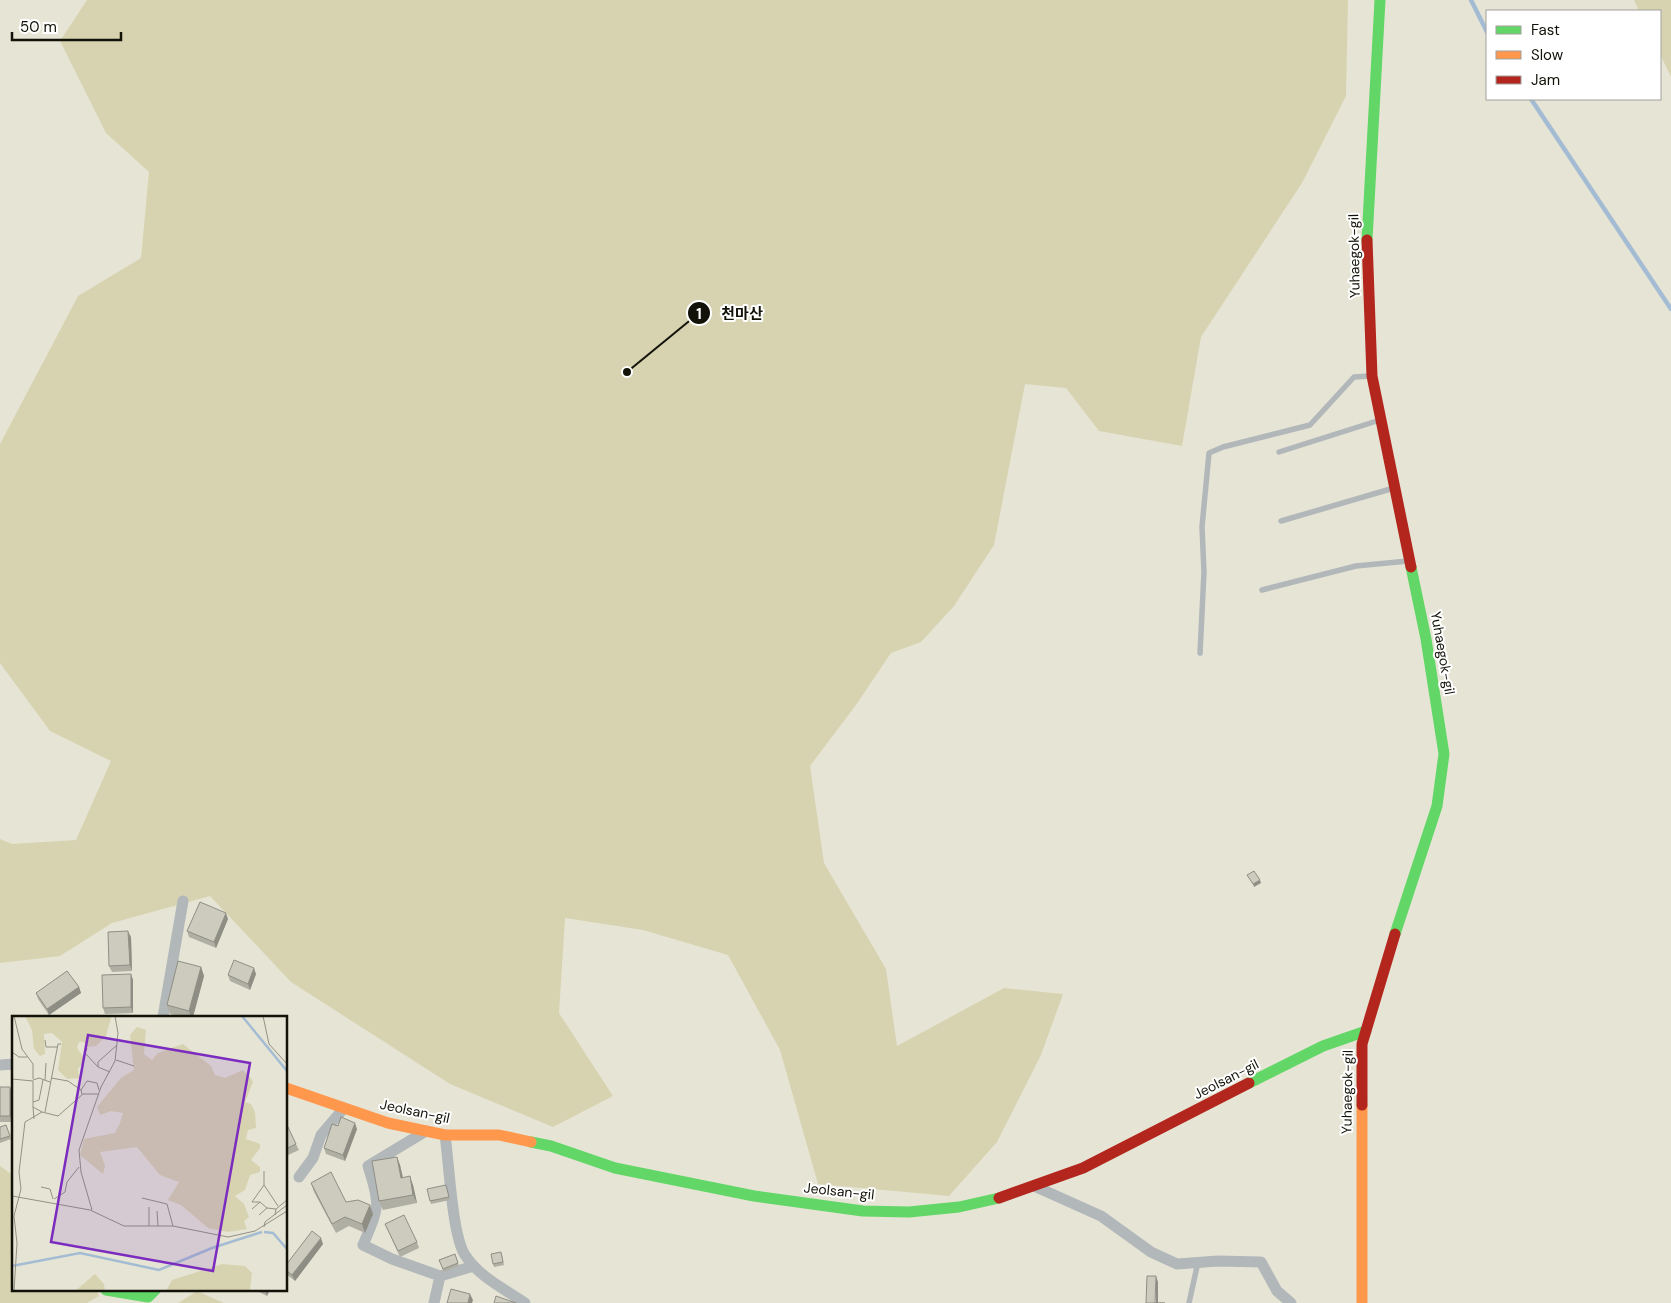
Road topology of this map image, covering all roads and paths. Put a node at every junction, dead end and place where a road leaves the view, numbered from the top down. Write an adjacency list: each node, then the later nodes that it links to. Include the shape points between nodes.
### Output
1 (1380, 0): 2 (street, Yuhaegok-gil, via 1367,227)
2 (1372, 376): 3 (street, Yuhaegok-gil); 9 (lane, via 1354,378 1310,426 1209,453 1202,527 1204,572)
3 (1382, 420): 4 (lane); 5 (street, Yuhaegok-gil)
4 (1280, 452)
5 (1396, 487): 6 (lane); 7 (street, Yuhaegok-gil)
6 (1281, 521)
7 (1410, 560): 8 (lane, via 1356,566); 12 (street, Yuhaegok-gil, via 1444,754 1437,806)
8 (1262, 590)
9 (1200, 653)
10 (183, 901): 11 (street)
11 (163, 1016)
12 (1366, 1031): 18 (street, Jeolsan-gil, via 1323,1046 1083,1168); 28 (street, Yuhaegok-gil, via 1362,1044)
13 (288, 1089): 14 (street, Jeolsan-gil)
14 (344, 1108): 15 (street, Jeolsan-gil, via 388,1123); 17 (street, via 322,1135 313,1158)
15 (426, 1131): 16 (street, Jeolsan-gil); 21 (street, via 368,1166 378,1209 363,1245)
16 (445, 1135): 18 (street, Jeolsan-gil, via 499,1135 550,1146 615,1168 754,1196 863,1211 909,1212 959,1206 1010,1195); 20 (street, via 458,1237 465,1255)
17 (299, 1177)
18 (1034, 1186): 19 (street, via 1101,1216 1151,1252 1177,1264)
19 (1198, 1262): 26 (lane); 27 (street, via 1260,1262 1277,1291)
20 (474, 1266): 21 (street); 25 (street)
21 (440, 1276): 24 (street)
22 (106, 1290): 23 (street)
23 (145, 1295)
24 (434, 1303)
25 (525, 1303)
26 (1189, 1303)
27 (1291, 1303)
28 (1362, 1303)

